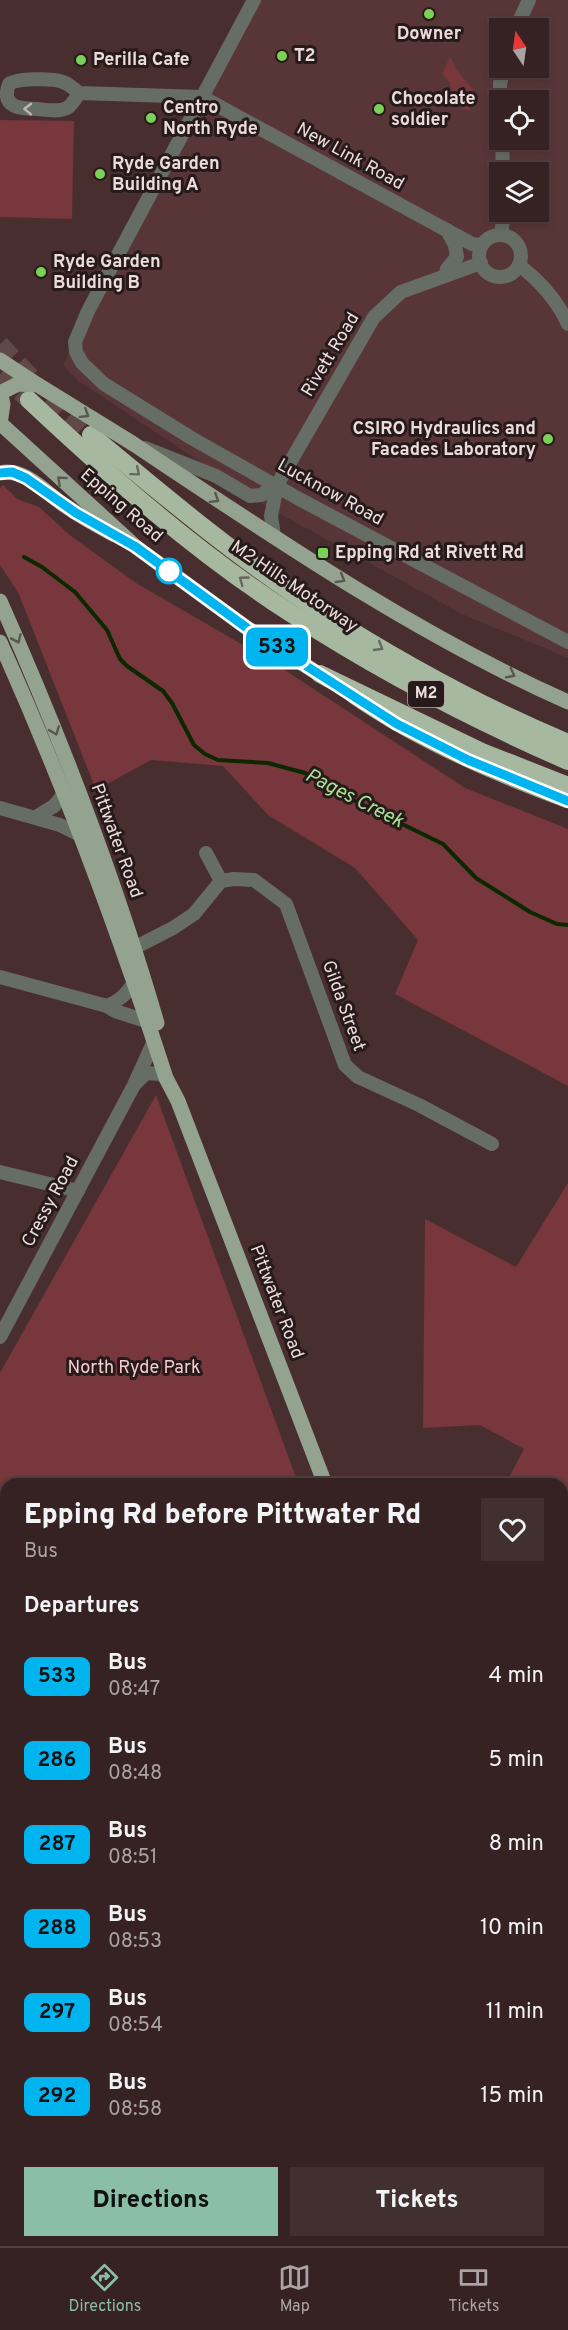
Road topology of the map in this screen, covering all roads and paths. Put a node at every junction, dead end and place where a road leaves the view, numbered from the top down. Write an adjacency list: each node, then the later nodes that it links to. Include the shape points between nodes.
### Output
1 (254, 0): 5 (street)
2 (529, 0): 3 (street)
3 (521, 18)
4 (80, 93): 4 (street, one-way to 4, via 70,106 59,110 15,109 7,103 5,94 9,84 18,80 58,81); 5 (street)
5 (202, 97): 7 (street, New Link Road); 21 (street, Lucknow Road, via 78,333 76,352 104,384 135,405)
6 (503, 222): 8 (street)
7 (446, 230): 9 (street, New Link Road); 12 (street, via 457,257)
8 (501, 235): 9 (street); 11 (street, via 519,246)
9 (482, 245): 10 (street)
10 (481, 263): 11 (street, via 488,273 502,277); 12 (street, Rivett Road)
11 (519, 265): 13 (street, via 543,285)
12 (445, 276): 21 (street, Rivett Road, via 401,292 374,317)
13 (568, 324)
14 (0, 360): 15 (main road)
15 (33, 393): 16 (main road, bridge, via 18,384); 19 (main road, one-way to 19, bridge); 30 (highway, M2 Hills Motorway / M2, one-way to 15, via 418,690 291,614 146,505 74,443)
16 (1, 396): 17 (main road)
17 (0, 423): 23 (main road, Epping Road, one-way to 17)
18 (91, 435): 29 (highway, M2 Hills Motorway / M2, one-way to 29, via 246,559 317,609 449,687)
19 (132, 443): 21 (street, via 216,476 250,496 261,495); 22 (main road, one-way to 22)
20 (0, 472): 23 (main road, via 26,478 76,513)
21 (277, 485): 22 (street, Rivett Road, via 271,516); 26 (street, Lucknow Road)
22 (274, 536): 28 (main road, one-way to 28, via 462,649)
23 (136, 547): 27 (main road, Epping Road, via 247,628)
24 (0, 601): 40 (main road, Pittwater Road, one-way to 40, via 57,735)
25 (0, 642): 32 (main road, Pittwater Road, via 38,726)
26 (568, 642)
27 (320, 674): 31 (highway, M2, via 482,752); 33 (main road, Epping Road, via 397,724 468,760)
28 (568, 702)
29 (568, 743)
30 (568, 761)
31 (568, 786)
32 (63, 795): 35 (street); 36 (main road, Pittwater Road)
33 (568, 801)
34 (0, 808): 35 (street)
35 (36, 817): 36 (street)
36 (78, 834): 39 (main road, Pittwater Road)
37 (206, 853): 38 (street)
38 (221, 881): 40 (street, via 194,914); 49 (street, Gilda Street, via 254,880 286,904 345,1065 357,1077)
39 (110, 919): 40 (street); 42 (main road, Pittwater Road)
40 (134, 948): 42 (street); 48 (main road, Pittwater Road)
41 (0, 977): 43 (street)
42 (132, 979): 43 (street, via 127,994); 44 (main road, Pittwater Road)
43 (107, 1006): 44 (street)
44 (146, 1021): 45 (main road, Pittwater Road)
45 (154, 1041): 46 (main road, Pittwater Road); 47 (street, Cressy Road)
46 (166, 1078): 47 (street, via 146,1073); 48 (main road, Pittwater Road)
47 (134, 1085): 51 (street, Cressy Road)
48 (178, 1101): 53 (main road, Pittwater Road)
49 (492, 1144)
50 (0, 1172): 51 (street)
51 (78, 1191): 52 (street, Cressy Road)
52 (0, 1337)
53 (323, 1478)

